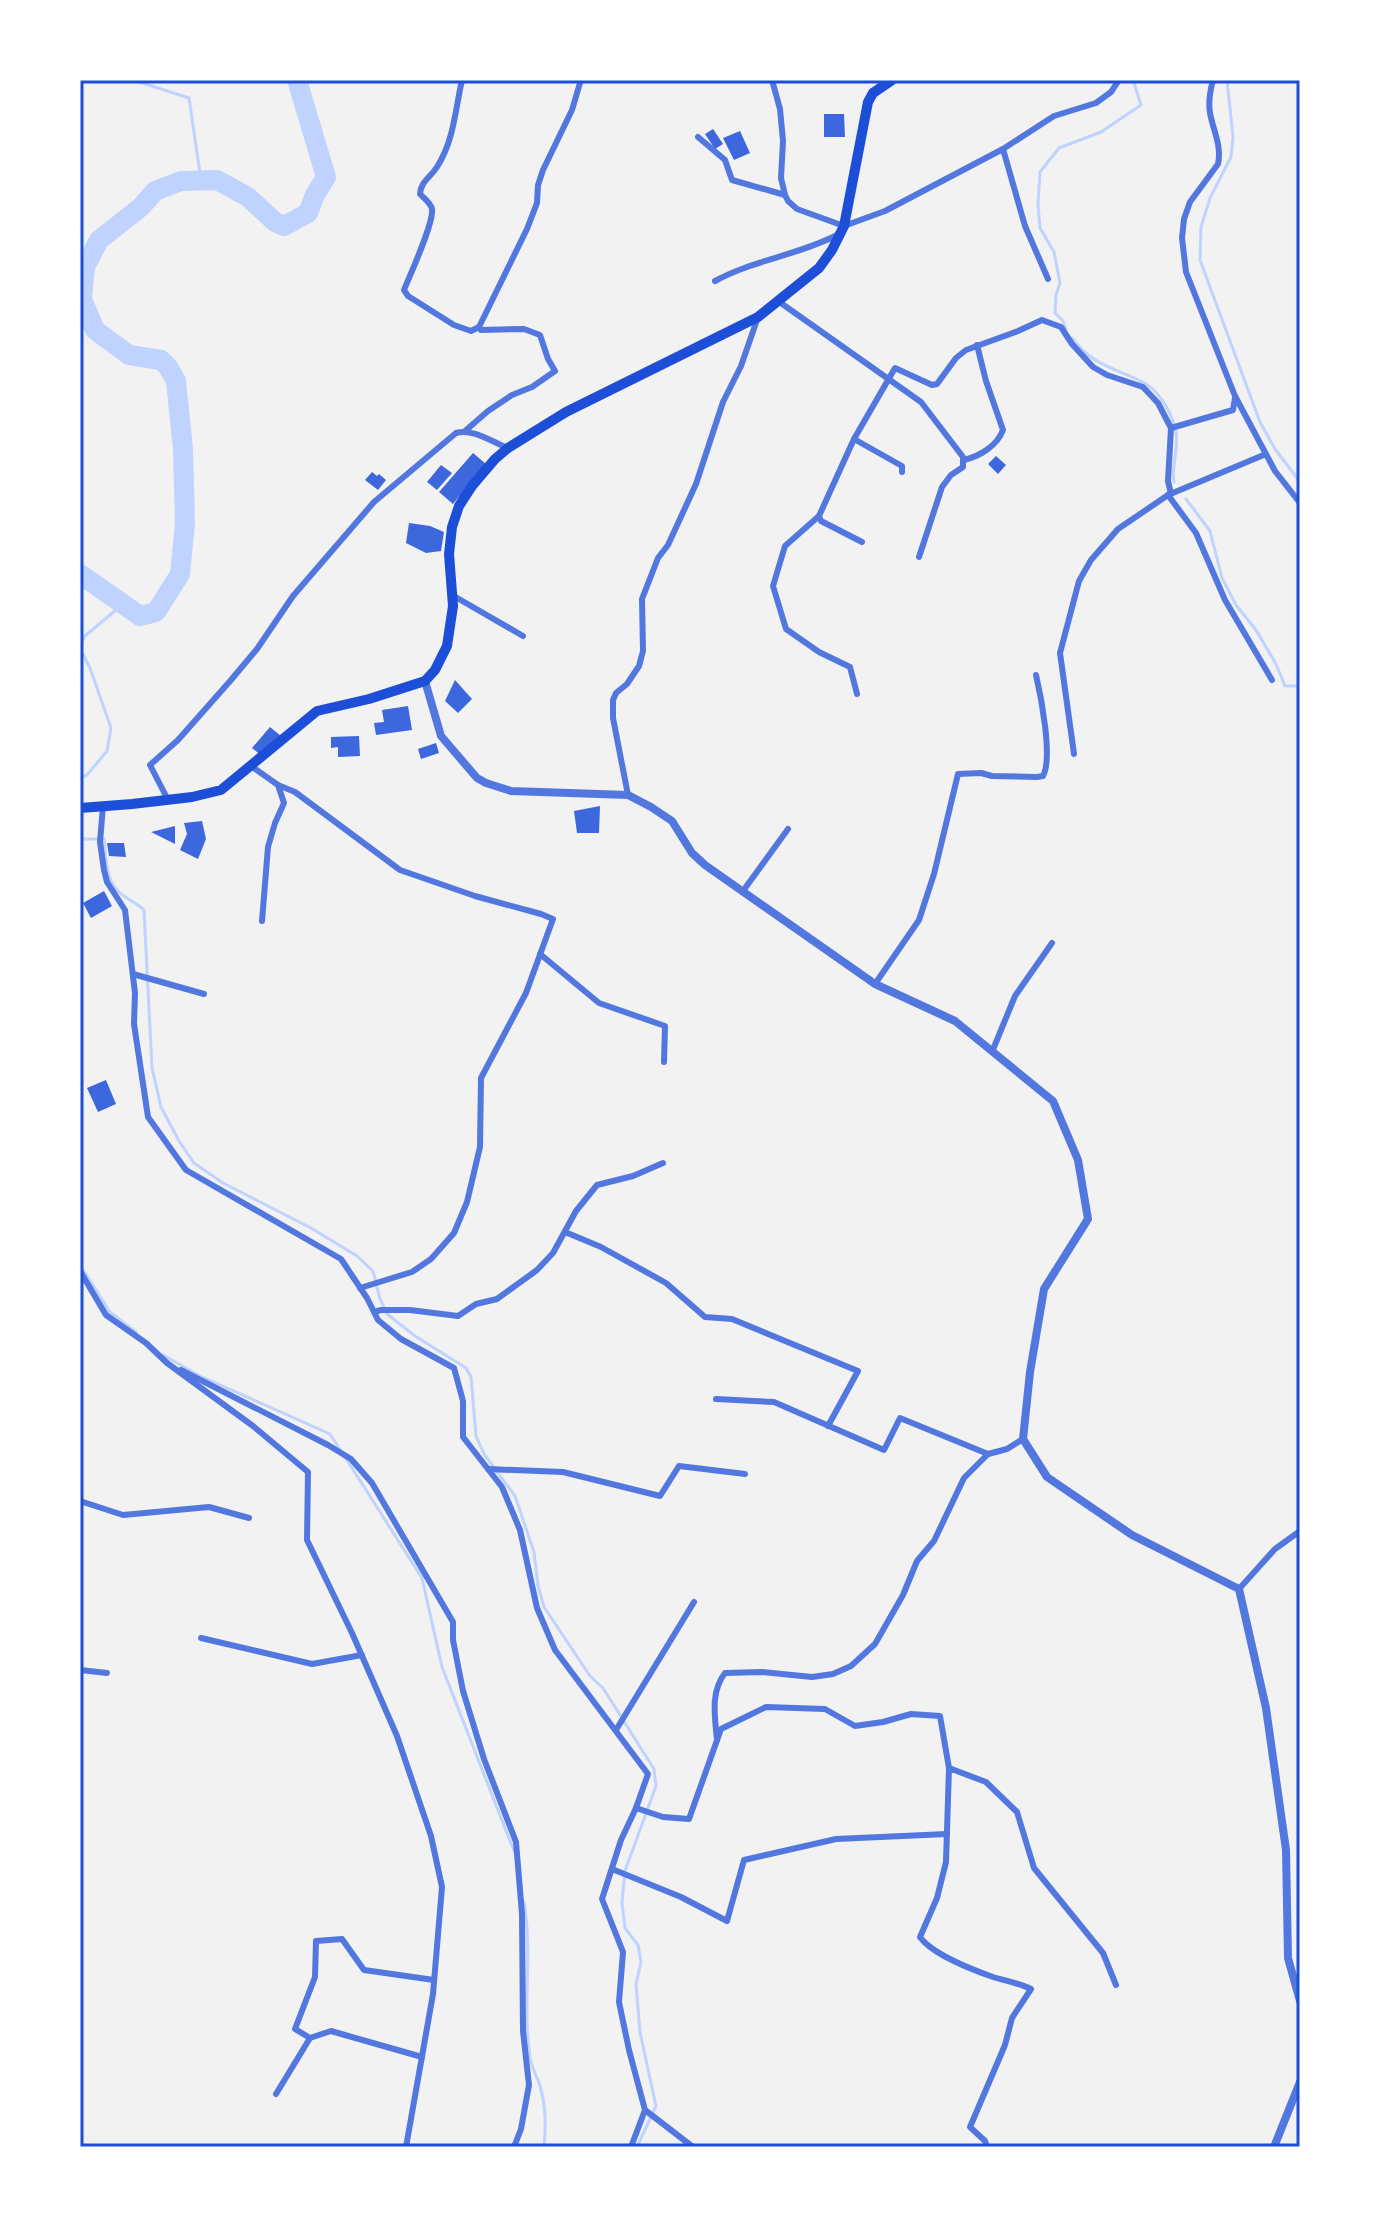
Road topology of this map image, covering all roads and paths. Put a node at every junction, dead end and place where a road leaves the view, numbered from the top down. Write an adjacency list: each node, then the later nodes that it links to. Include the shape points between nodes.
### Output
1 (462, 80): 15 (street, via 452,136 438,166 420,186 432,216 404,290 454,325 471,331)
2 (772, 80): 9 (street, via 780,109)
3 (892, 80): 10 (main road, via 868,102)
4 (1213, 80): 18 (street, via 1209,110 1220,158 1190,202 1182,238 1186,272)
5 (1118, 81): 8 (street, via 1096,103 1054,116)
6 (580, 83): 15 (street, via 543,170 527,229)
7 (698, 137): 9 (street, via 725,160 732,180)
8 (1003, 149): 10 (street); 11 (street, via 1025,226)
9 (785, 195): 10 (street, via 797,209)
10 (842, 229): 12 (street); 13 (main road, via 819,268)
11 (1048, 279)
12 (715, 281)
13 (778, 301): 14 (main road); 17 (street)
14 (758, 317): 22 (main road, via 566,412); 40 (street, via 696,484 642,599 639,666 613,700)
15 (479, 327): 20 (street, via 540,335 555,371)
16 (977, 345): 17 (street, via 956,358 937,384 895,368); 19 (street, via 1042,320 1061,327 1093,367 1143,387); 24 (street, via 1003,430 998,441)
17 (887, 378): 21 (street); 24 (street, via 921,402)
18 (1235, 396): 19 (street, via 1233,410); 23 (street)
19 (1171, 428): 26 (street)
20 (465, 431): 22 (street); 41 (street, via 374,502 293,596 231,680 150,765)
21 (854, 439): 25 (street, via 898,463); 28 (street)
22 (508, 448): 31 (main road, via 459,506 449,554)
23 (1266, 454): 26 (street); 27 (street)
24 (964, 460): 30 (street, via 942,487)
25 (902, 472)
26 (1170, 495): 34 (street, via 1196,533 1225,600); 37 (street, via 1118,529 1079,581 1060,653)
27 (1300, 503)
28 (819, 516): 29 (street); 36 (street, via 785,546 773,586 786,629 850,667)
29 (862, 542)
30 (919, 557)
31 (452, 595): 32 (street); 35 (main road, via 447,646)
32 (523, 636)
33 (1036, 675): 50 (street, via 1046,773 958,774 919,920)
34 (1272, 680)
35 (425, 681): 38 (main road, via 317,711); 40 (street, via 441,736 477,778 527,793)
36 (857, 694)
37 (1074, 754)
38 (251, 766): 39 (street); 41 (main road, via 221,790)
39 (278, 785): 46 (street, via 284,803 268,847); 48 (street, via 400,870 550,917 551,930)
40 (628, 795): 45 (street, via 672,821 692,853)
41 (168, 800): 42 (main road)
42 (103, 806): 43 (main road); 49 (street, via 100,842 107,882 125,910)
43 (80, 808)
44 (788, 829): 45 (street)
45 (743, 891): 50 (street)
46 (262, 921)
47 (1052, 943): 52 (street, via 1015,996)
48 (540, 954): 53 (street, via 599,1003 665,1026); 57 (street, via 526,993 481,1078 480,1147 454,1233 412,1272)
49 (133, 974): 51 (street); 57 (street, via 134,1024 148,1117 186,1170 341,1259)
50 (875, 984): 52 (street, via 955,1021)
51 (204, 994)
52 (992, 1052): 62 (street, via 1053,1101 1078,1160 1088,1219 1044,1289)
53 (664, 1062)
54 (663, 1163): 55 (street, via 597,1185)
55 (565, 1232): 58 (street, via 537,1270 497,1299 458,1316); 61 (street, via 666,1283 705,1317 732,1319 858,1371)
56 (80, 1271): 59 (street, via 106,1315)
57 (360, 1288): 58 (street)
58 (374, 1312): 64 (street, via 401,1339 454,1368 463,1401 463,1437)
59 (167, 1363): 72 (street, via 308,1472 307,1540); 91 (street, via 351,1459 372,1483 453,1622 463,1691 516,1842 529,2085)
60 (716, 1399): 61 (street, via 774,1402)
61 (828, 1426): 63 (street, via 884,1450 900,1418)
62 (1023, 1439): 63 (street); 69 (street, via 1047,1477 1059,1486 1132,1535)
63 (988, 1454): 76 (street, via 964,1478 875,1644 833,1674 725,1673 715,1697)
64 (488, 1469): 65 (street, via 563,1472 660,1496 679,1466); 75 (street, via 502,1487 520,1530 537,1608 555,1650)
65 (745, 1474)
66 (80, 1501): 67 (street, via 123,1515 209,1507)
67 (249, 1518)
68 (1300, 1531): 69 (street, via 1275,1549)
69 (1239, 1589): 81 (street, via 1266,1708 1286,1850 1288,1958)
70 (694, 1602): 75 (street)
71 (201, 1638): 72 (street, via 312,1664)
72 (362, 1655): 82 (street, via 431,1836 442,1887)
73 (80, 1670): 74 (street)
74 (107, 1673)
75 (616, 1730): 78 (street, via 648,1774)
76 (717, 1740): 77 (street, via 721,1729 766,1707 825,1709 855,1726 911,1714 940,1716); 78 (street, via 689,1819)
77 (949, 1768): 79 (street); 83 (street, via 986,1782 1017,1812 1034,1868 1103,1953)
78 (643, 1810): 80 (street, via 621,1840)
79 (947, 1834): 80 (street, via 836,1839 744,1860 727,1921); 94 (street, via 937,1898 920,1937 939,1953 1031,1989 1012,2018 970,2127)
80 (612, 1869): 89 (street, via 602,1899 623,1952 619,2002)
81 (1297, 1976): 84 (street)
82 (434, 1980): 85 (street, via 364,1970 342,1939 316,1941 315,1977 295,2029); 86 (street)
83 (1116, 1985)
84 (1300, 2001)
85 (310, 2038): 86 (street, via 331,2031); 88 (street)
86 (422, 2057): 90 (street)
87 (1300, 2082): 95 (street)
88 (276, 2094)
89 (646, 2112): 92 (street); 93 (street)
90 (406, 2147)
91 (514, 2147)
92 (631, 2147)
93 (693, 2147)
94 (987, 2147)
95 (1274, 2147)

